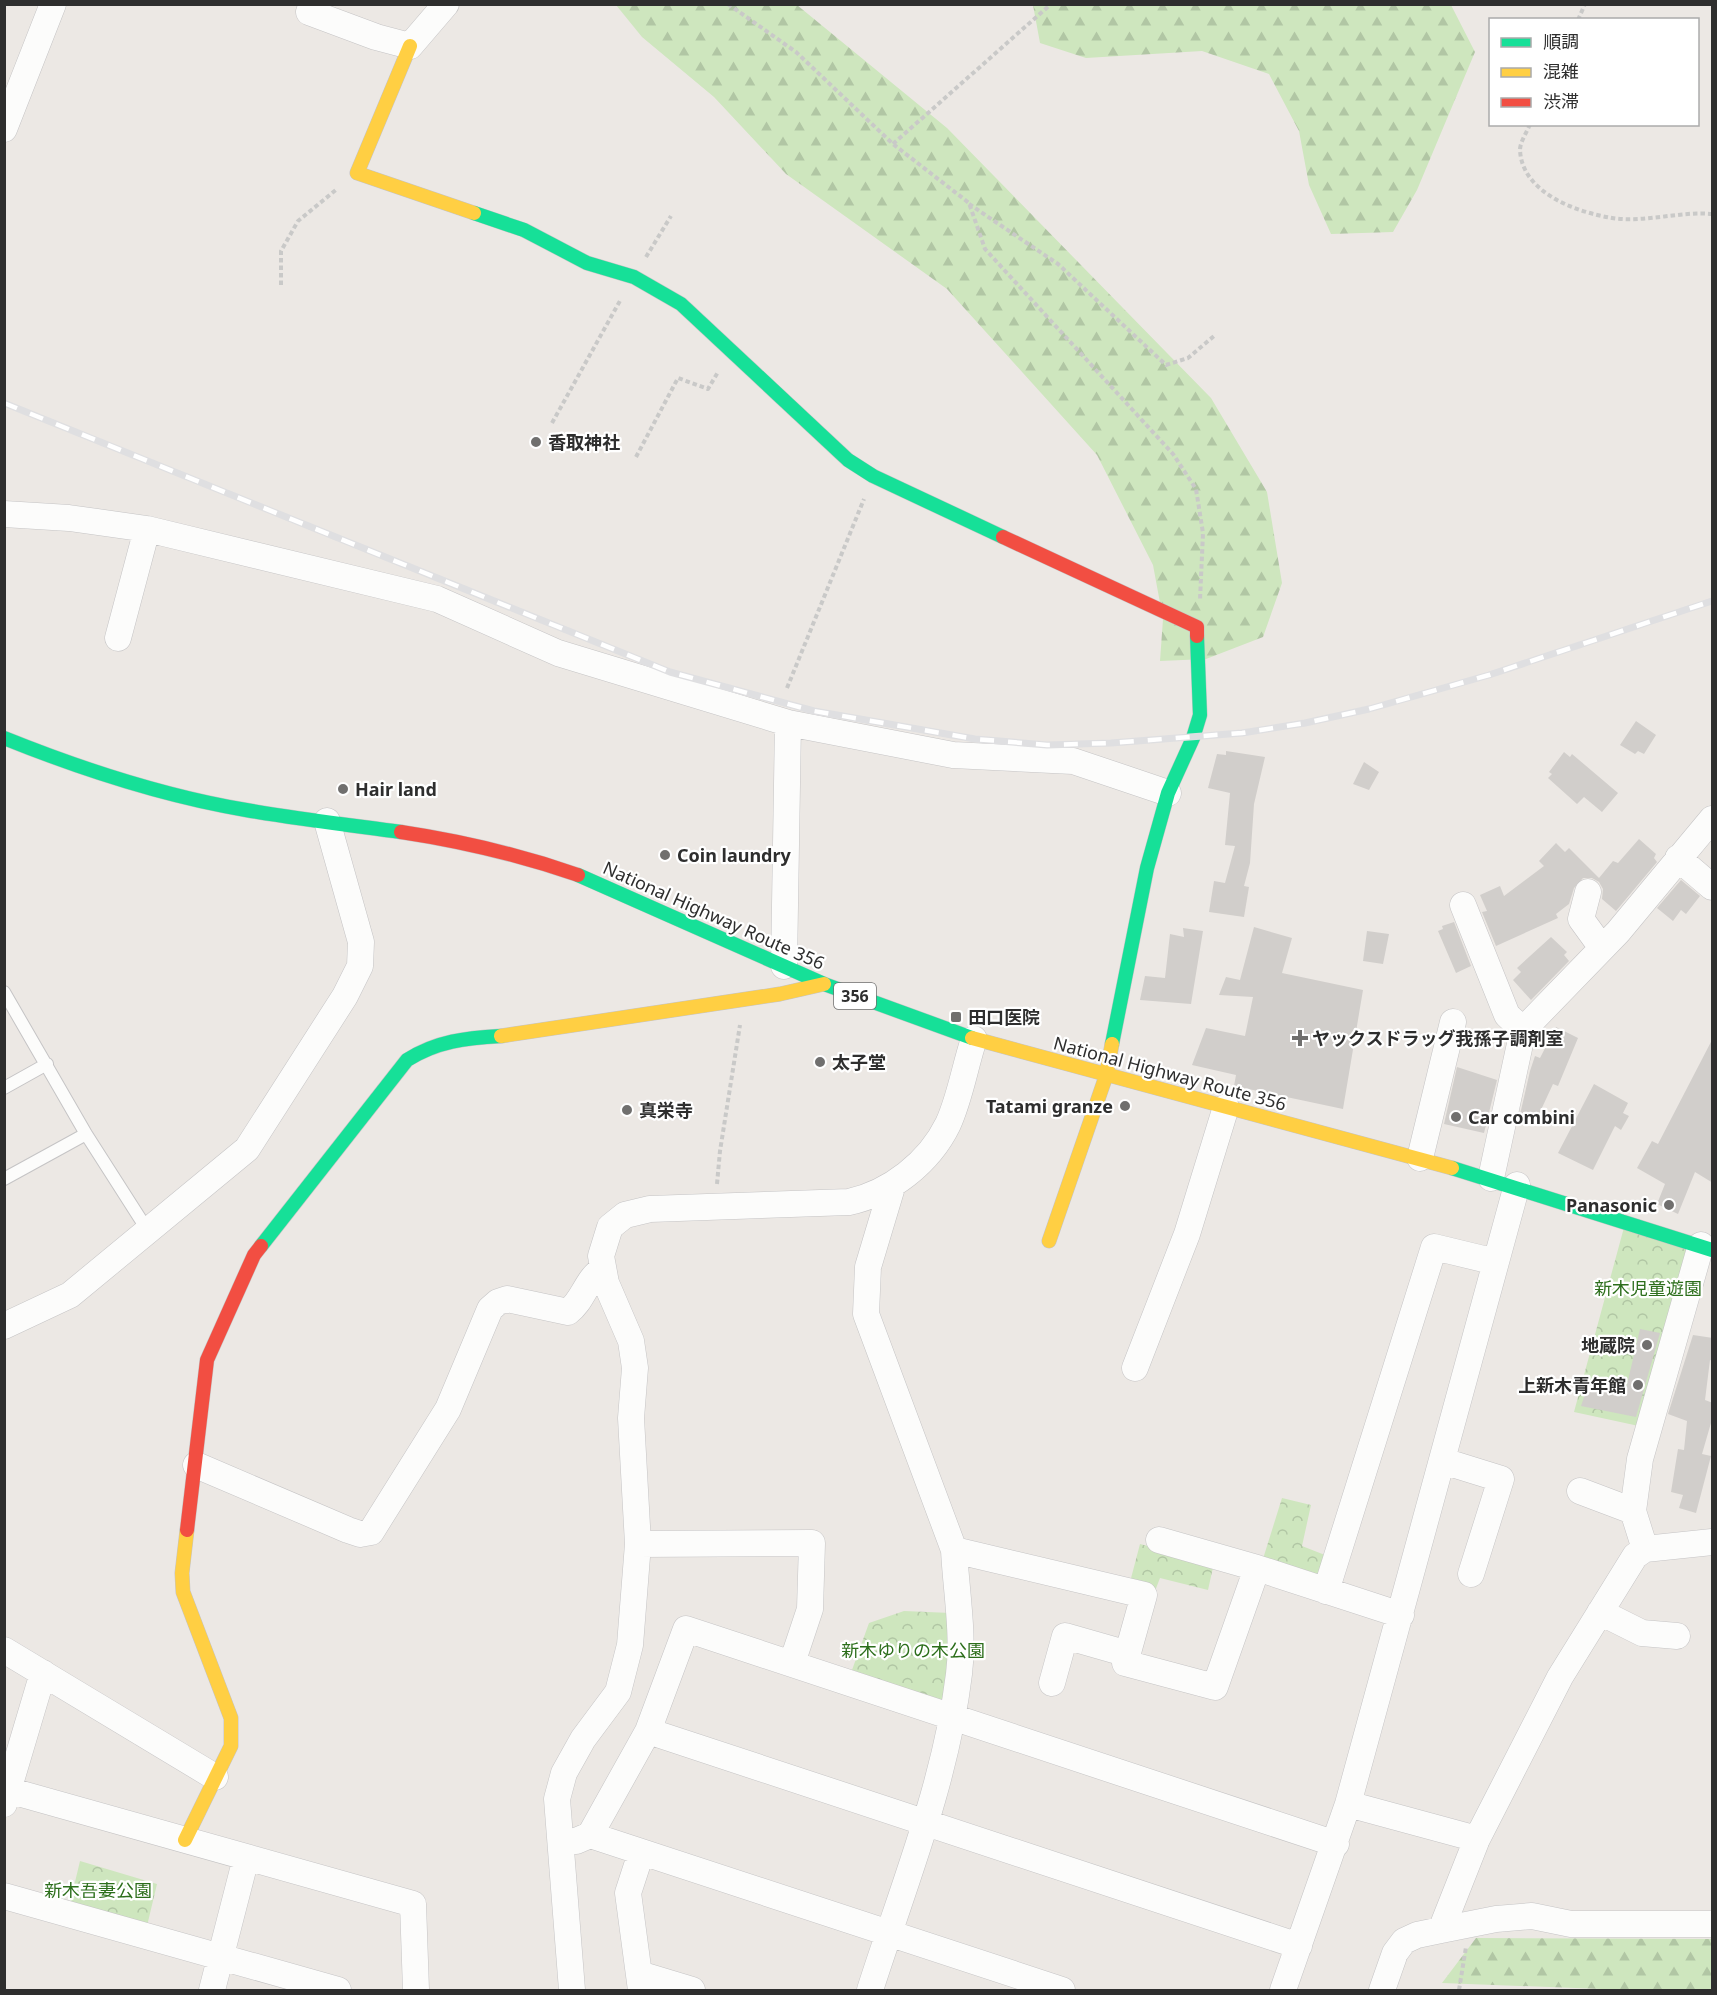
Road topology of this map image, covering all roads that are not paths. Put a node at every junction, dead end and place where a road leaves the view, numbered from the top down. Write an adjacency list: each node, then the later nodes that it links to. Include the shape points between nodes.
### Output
1 (53, 4): 5 (street)
2 (446, 4): 4 (street)
3 (306, 7): 4 (street, via 376,37)
4 (410, 45): 11 (main road, via 357,173 524,230 587,263 634,277 681,304 848,460 873,476 1197,627 1200,715)
5 (7, 116)
6 (4, 514): 7 (street)
7 (147, 529): 8 (street); 9 (street, via 437,599 558,653)
8 (118, 638)
9 (788, 723): 11 (street, via 953,755 1073,762); 19 (street)
10 (4, 738): 13 (main road, National Highway Route 356 / 356, via 51,757 175,795)
11 (1168, 793): 26 (main road, via 1147,868)
12 (1713, 819): 14 (street)
13 (327, 821): 19 (main road, National Highway Route 356 / 356, via 447,839 535,860 586,878); 35 (street, via 361,942 360,966 247,1149)
14 (1678, 858): 15 (street); 18 (street)
15 (1713, 888)
16 (1588, 891): 18 (street, via 1581,919)
17 (1463, 905): 23 (street, via 1507,1015)
18 (1602, 948): 23 (street)
19 (784, 966): 20 (main road, National Highway Route 356 / 356)
20 (825, 984): 24 (main road, National Highway Route 356 / 356); 43 (main road, via 806,991 526,1034 453,1040 427,1046 407,1060 254,1255 207,1360)
21 (6, 997): 25 (lane)
22 (1454, 1022): 30 (street)
23 (1523, 1030): 31 (street)
24 (974, 1039): 26 (main road, National Highway Route 356 / 356); 34 (street, via 948,1124 929,1150)
25 (47, 1064): 27 (lane); 29 (lane)
26 (1106, 1076): 28 (main road, National Highway Route 356 / 356); 36 (main road)
27 (4, 1088)
28 (1226, 1107): 30 (main road, National Highway Route 356 / 356); 41 (street, via 1187,1234)
29 (86, 1134): 32 (lane); 35 (lane)
30 (1420, 1158): 31 (main road, National Highway Route 356 / 356)
31 (1491, 1178): 33 (main road, National Highway Route 356 / 356)
32 (4, 1179)
33 (1517, 1185): 37 (main road, National Highway Route 356 / 356); 38 (street)
34 (892, 1187): 39 (street, via 849,1202 650,1209 625,1215 610,1227 601,1256); 50 (street, via 868,1267 866,1314)
35 (148, 1231): 40 (street, via 70,1295)
36 (1049, 1241)
37 (1707, 1247): 45 (street, via 1645,1438)
38 (1496, 1262): 42 (street); 53 (street, via 1434,1247)
39 (603, 1269): 43 (street, via 593,1274 578,1304 568,1312 507,1299 490,1309 448,1409 371,1532 348,1530); 48 (street, via 631,1341 635,1368 631,1418)
40 (4, 1326)
41 (1135, 1368)
42 (1443, 1461): 52 (street, via 1501,1479); 55 (street)
43 (196, 1465): 64 (main road, via 183,1592 231,1718 231,1746)
44 (1580, 1491): 45 (street)
45 (1633, 1511): 49 (street)
46 (1159, 1540): 51 (street)
47 (1713, 1542): 49 (street)
48 (638, 1544): 59 (street, via 812,1543 810,1609); 72 (street, via 625,1671 618,1692 583,1739 564,1773 557,1799)
49 (1645, 1549): 54 (street, via 1635,1556)
50 (954, 1550): 58 (street, via 1144,1595); 62 (street, via 959,1661)
51 (1257, 1568): 53 (street); 58 (street, via 1215,1687 1125,1663)
52 (1471, 1574)
53 (1326, 1591): 55 (street)
54 (1600, 1612): 56 (street, via 1642,1633); 69 (street, via 1560,1677)
55 (1401, 1615): 66 (street)
56 (1677, 1636)
57 (4, 1650): 60 (street)
58 (1128, 1654): 61 (street, via 1065,1636)
59 (792, 1663): 62 (street); 63 (street, via 686,1629)
60 (43, 1673): 64 (street); 65 (street)
61 (1052, 1683)
62 (952, 1715): 67 (street); 71 (street)
63 (648, 1731): 67 (street); 68 (street)
64 (215, 1777): 70 (main road)
65 (6, 1794): 70 (street)
66 (1348, 1804): 69 (street); 71 (street)
67 (925, 1823): 78 (street); 79 (street)
68 (590, 1835): 72 (street); 73 (street)
69 (1477, 1839): 77 (street)
70 (185, 1840): 74 (street)
71 (1336, 1844): 79 (street)
72 (561, 1847): 85 (street)
73 (641, 1853): 78 (street); 81 (street, via 628,1893)
74 (246, 1858): 80 (street); 84 (street, via 414,1904)
75 (4, 1896): 80 (street)
76 (1713, 1924): 77 (street, via 1571,1924 1532,1916)
77 (1441, 1930): 90 (street, via 1404,1941 1395,1953)
78 (889, 1931): 87 (street); 88 (street)
79 (1299, 1946): 89 (street)
80 (221, 1958): 82 (street); 83 (street)
81 (640, 1982): 86 (street)
82 (212, 1990)
83 (338, 1990)
84 (416, 1990)
85 (572, 1990)
86 (692, 1990)
87 (870, 1990)
88 (1062, 1990)
89 (1283, 1990)
90 (1382, 1990)

